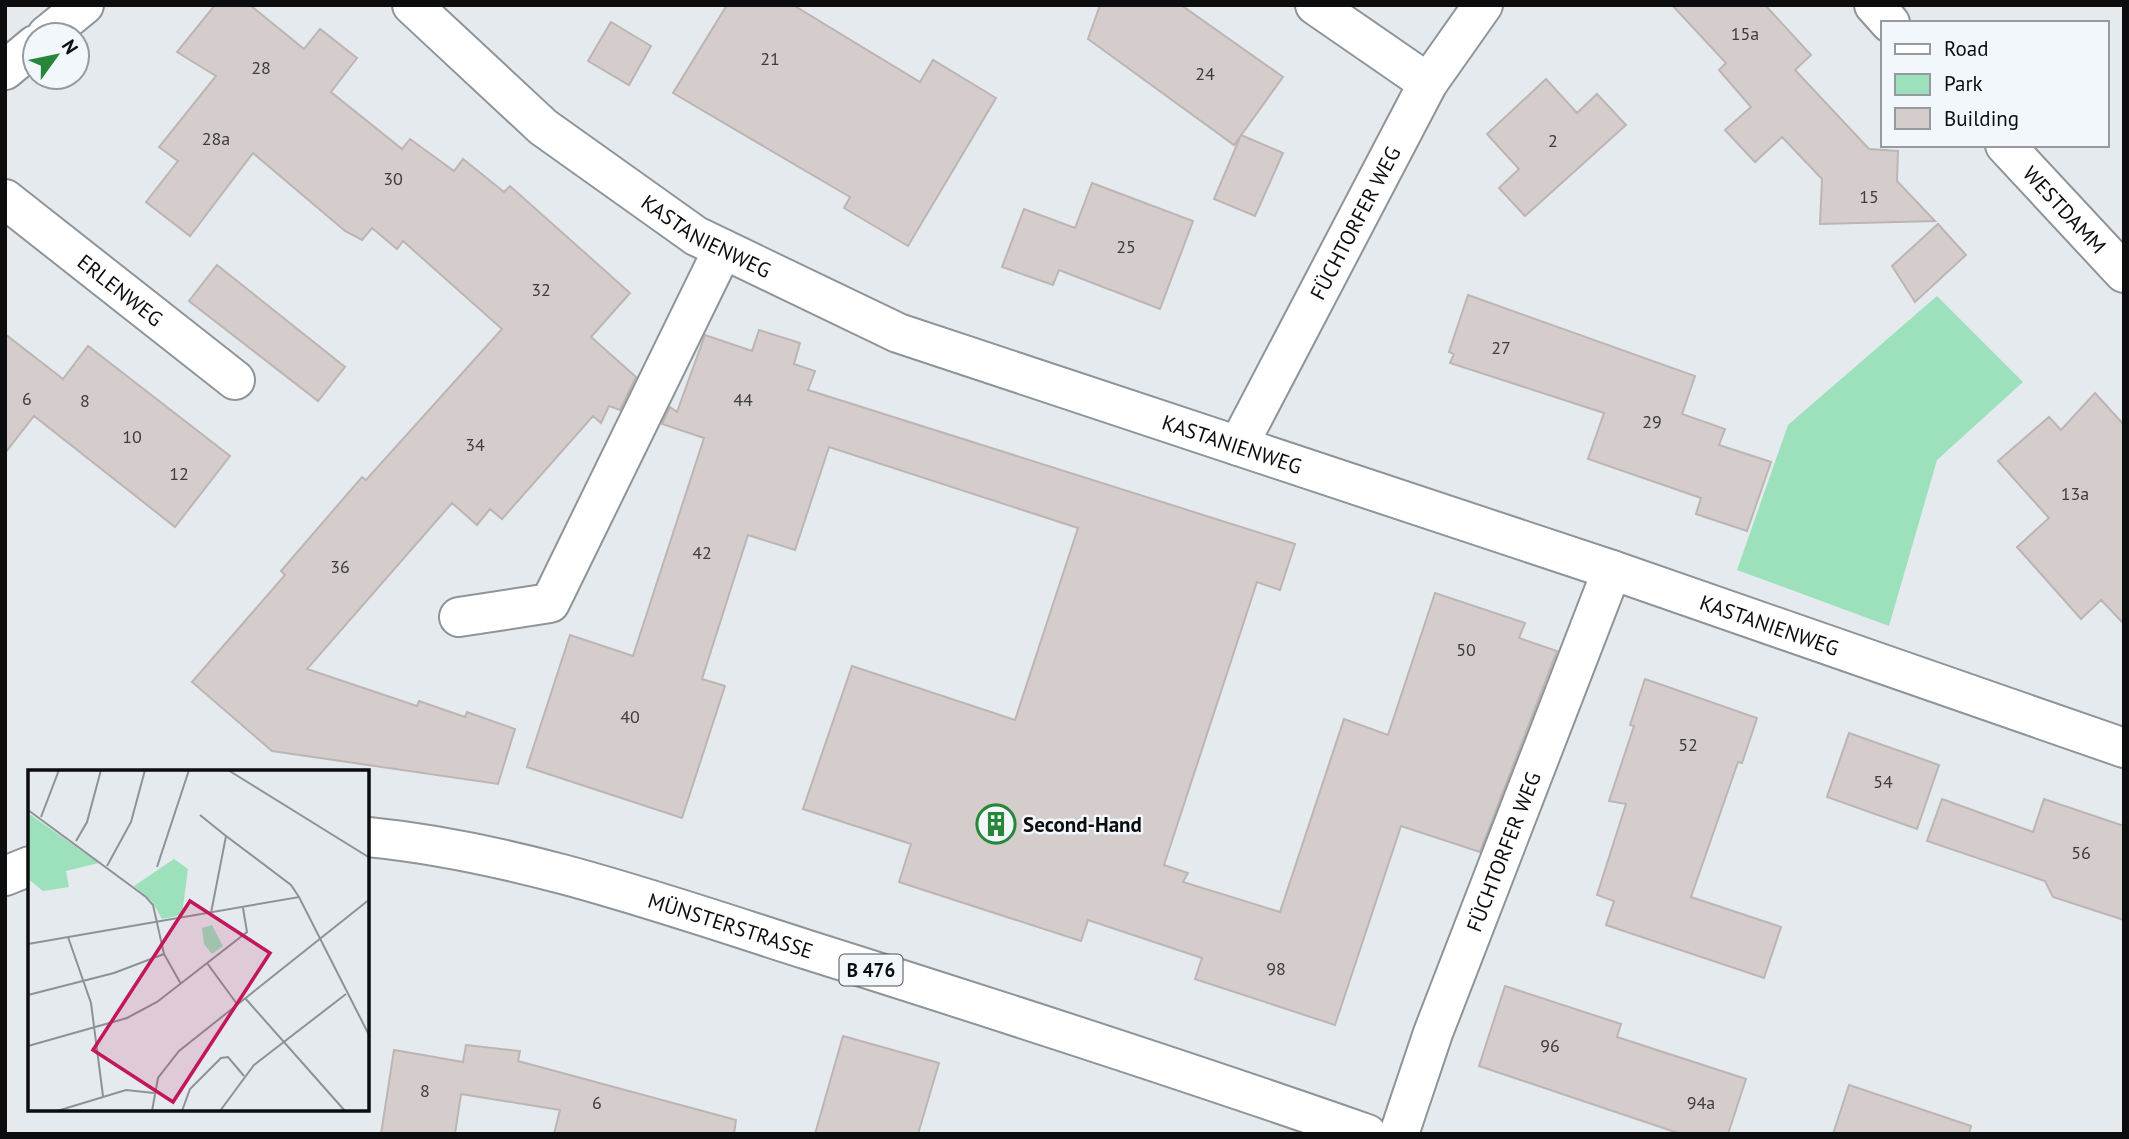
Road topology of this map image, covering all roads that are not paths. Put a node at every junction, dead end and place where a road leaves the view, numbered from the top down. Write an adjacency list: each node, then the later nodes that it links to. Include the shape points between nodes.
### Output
1 (84, 5): 6 (street)
2 (412, 5): 13 (street, KASTANIENWEG, via 543,127 696,236)
3 (1315, 5): 10 (street)
4 (1483, 5): 10 (street, FÜCHTORFER WEG)
5 (1874, 5): 7 (street)
6 (64, 21)
7 (1888, 21)
8 (21, 57): 9 (street)
9 (5, 70)
10 (1428, 83): 16 (street, FÜCHTORFER WEG)
11 (2007, 147): 14 (street, WESTDAMM)
12 (5, 199): 15 (street, ERLENWEG)
13 (723, 249): 16 (street, KASTANIENWEG, via 898,333); 18 (street, via 550,603)
14 (2124, 273)
15 (235, 380)
16 (1238, 446): 17 (street, KASTANIENWEG)
17 (1612, 570): 19 (street, KASTANIENWEG); 24 (street, FÜCHTORFER WEG, via 1433,1033)
18 (459, 617)
19 (2124, 748)
20 (369, 837): 23 (street, MÜNSTERSTRASSE / B 476, via 548,869)
21 (28, 867): 22 (street)
22 (5, 876)
23 (1367, 1134)
24 (1399, 1134)

